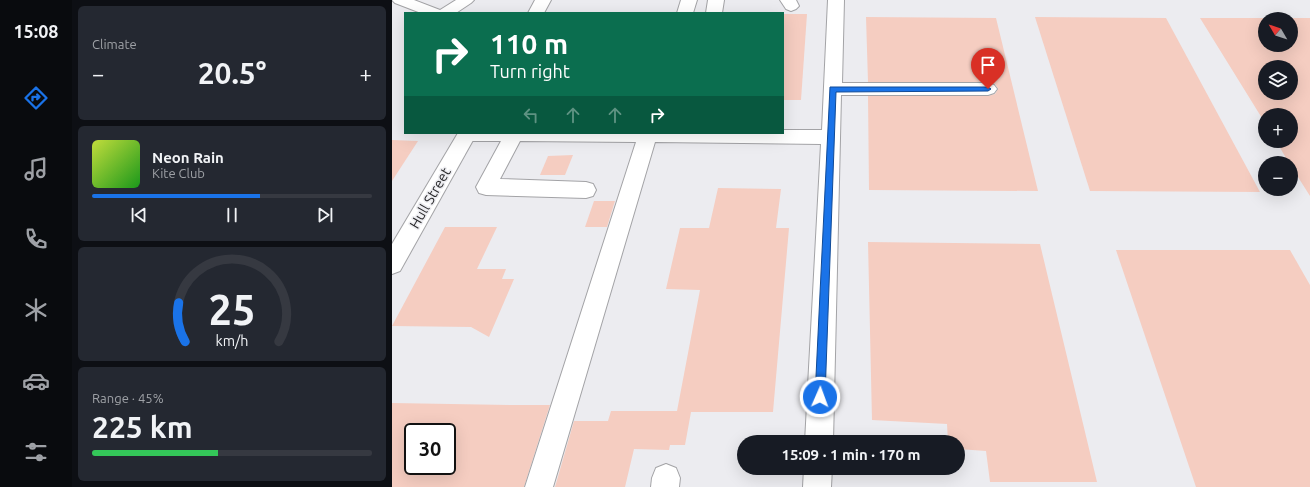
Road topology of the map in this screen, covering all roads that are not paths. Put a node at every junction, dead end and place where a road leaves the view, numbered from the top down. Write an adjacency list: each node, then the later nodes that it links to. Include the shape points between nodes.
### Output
1 (400, 0): 7 (street)
2 (466, 0): 8 (street)
3 (543, 0): 9 (street)
4 (689, 0): 10 (street)
5 (716, 0): 11 (street)
6 (836, 0): 12 (street)
7 (432, 12)
8 (448, 12)
9 (537, 12)
10 (685, 12)
11 (714, 12)
12 (832, 89): 13 (street); 17 (street)
13 (988, 89)
14 (467, 134): 15 (street); 19 (street, Hull Street)
15 (514, 134): 16 (street); 18 (street, via 486,187)
16 (648, 134): 17 (street); 22 (street)
17 (830, 137): 20 (street)
18 (586, 190)
19 (392, 263)
20 (818, 435)
21 (818, 475): 23 (street)
22 (539, 487)
23 (817, 487)

